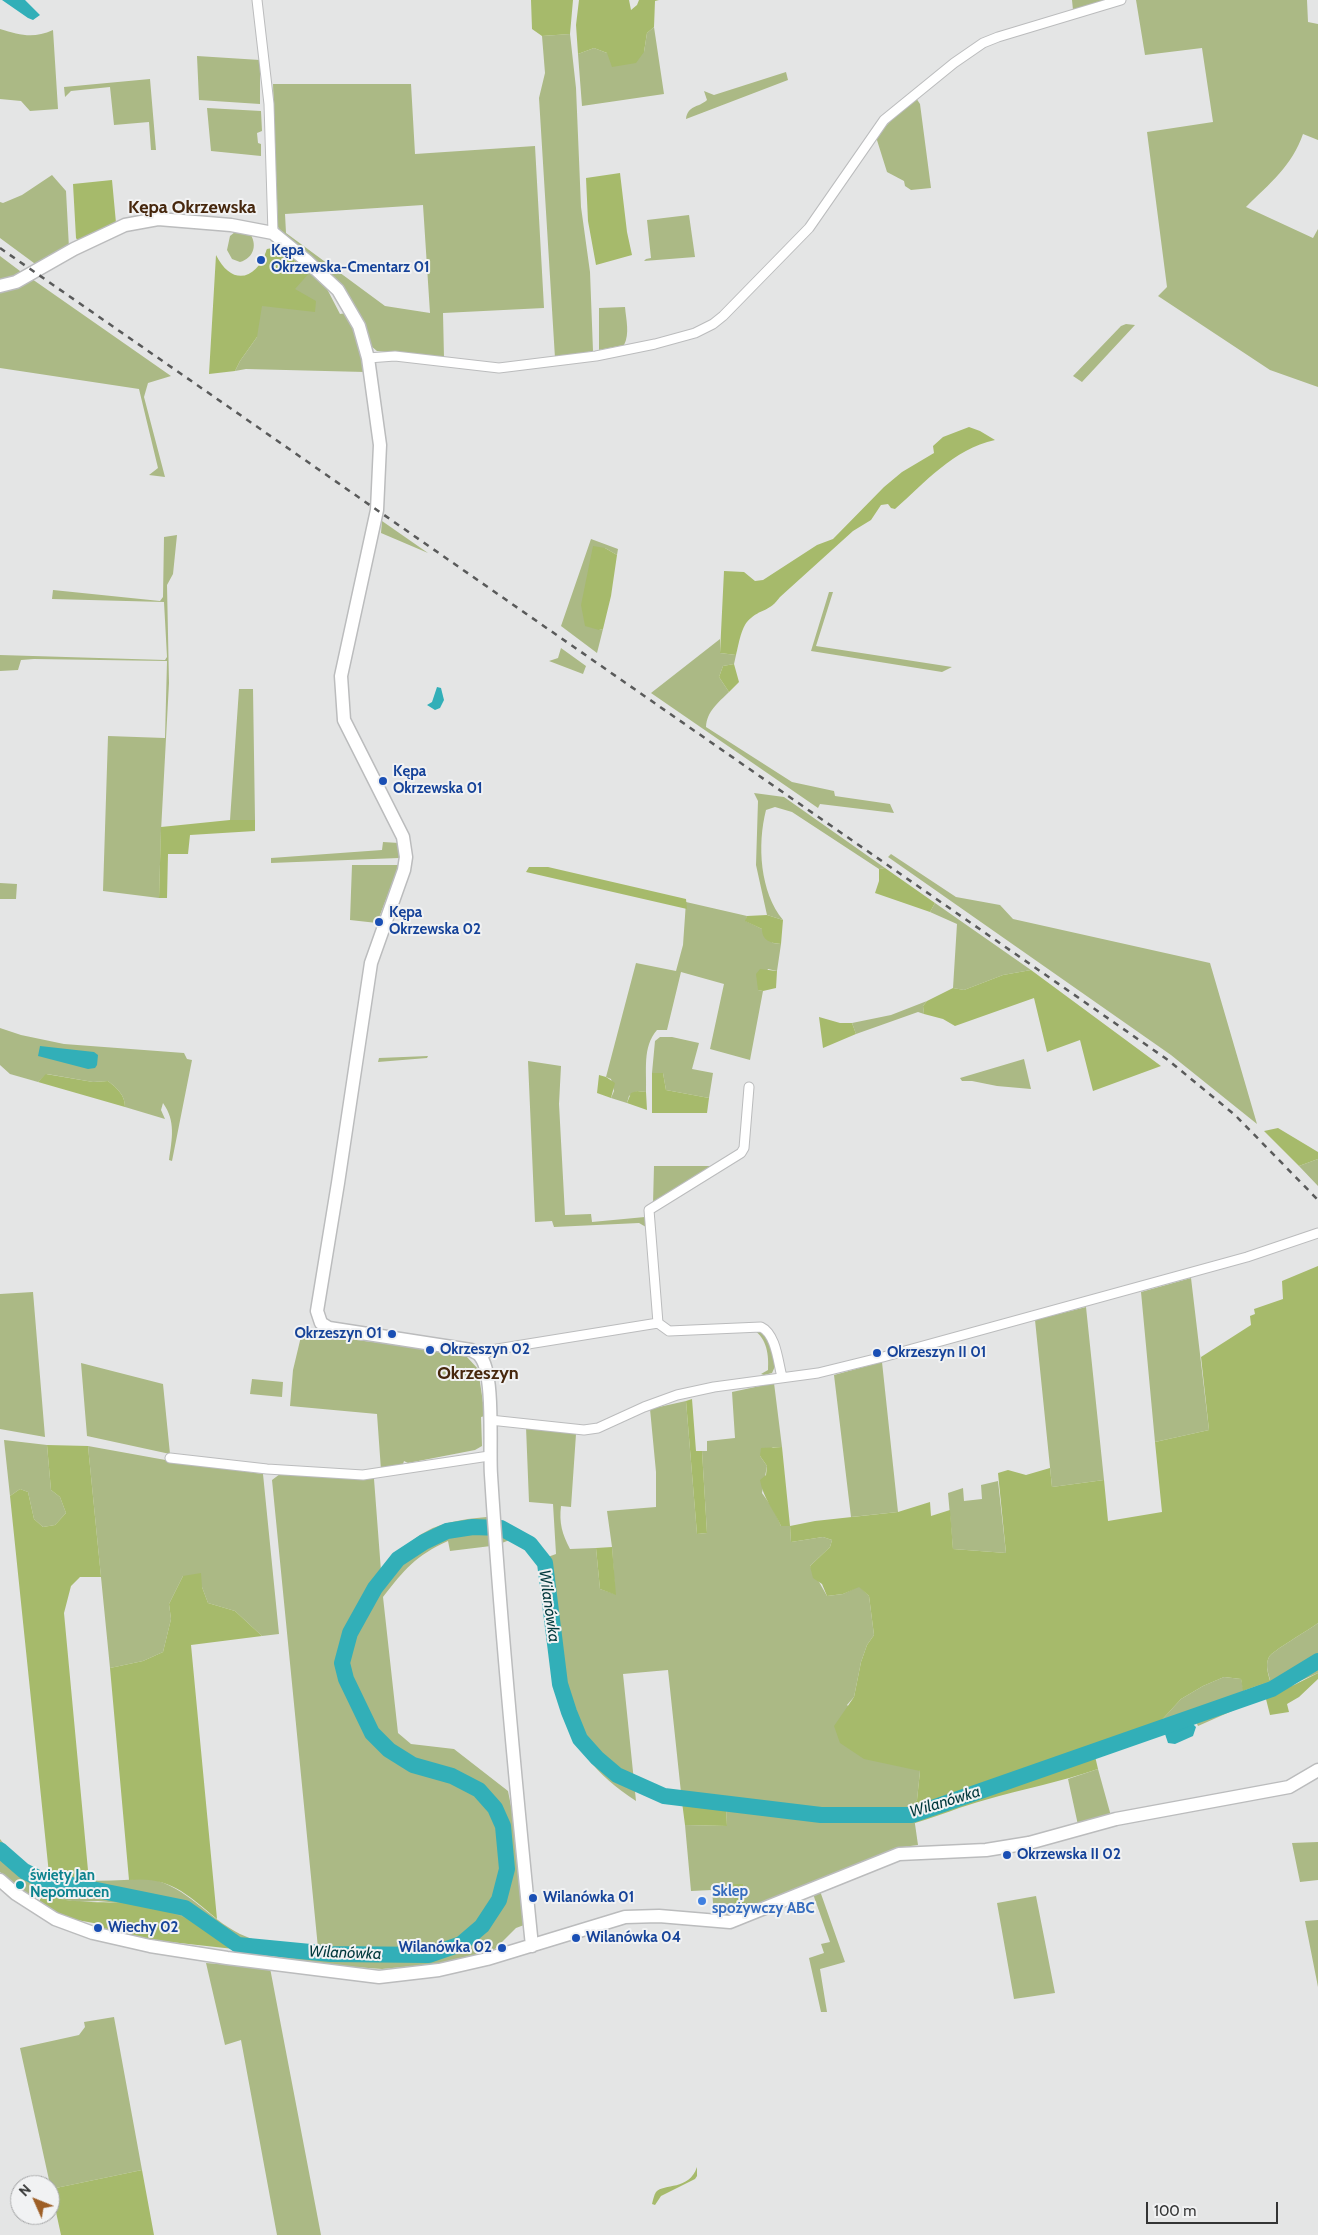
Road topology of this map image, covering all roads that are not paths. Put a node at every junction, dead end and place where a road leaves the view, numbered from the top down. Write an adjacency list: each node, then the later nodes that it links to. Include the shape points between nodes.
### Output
1 (257, 0): 3 (street, via 269,104)
2 (1122, 0): 5 (street, via 998,37 954,63 884,120 809,228 723,316 704,329 646,346 515,367 395,356)
3 (273, 233): 4 (street, via 231,225 158,219 126,226 74,249 16,282); 5 (street, via 338,290 359,326)
4 (0, 286)
5 (368, 358): 9 (street, via 380,445 377,510 341,676 343,711 344,720 403,836 406,857 371,962 317,1315 323,1325 334,1330 471,1350)
6 (749, 1087): 8 (street, via 741,1153 649,1210)
7 (1318, 1233): 10 (street, via 1247,1257 883,1357)
8 (658, 1324): 9 (street, via 491,1350); 10 (street, via 669,1331 764,1329 771,1337)
9 (481, 1357): 11 (street, via 488,1380)
10 (782, 1377): 11 (street, via 677,1394 589,1430)
11 (490, 1420): 12 (street)
12 (489, 1456): 13 (street, via 363,1475); 16 (street)
13 (170, 1458)
14 (1318, 1770): 16 (street, via 1289,1787 1116,1819 1029,1843 986,1850 899,1854 730,1922 660,1916 625,1917)
15 (0, 1880): 16 (street, via 55,1919 93,1933 150,1946 303,1969 379,1977 438,1970)
16 (532, 1946)

